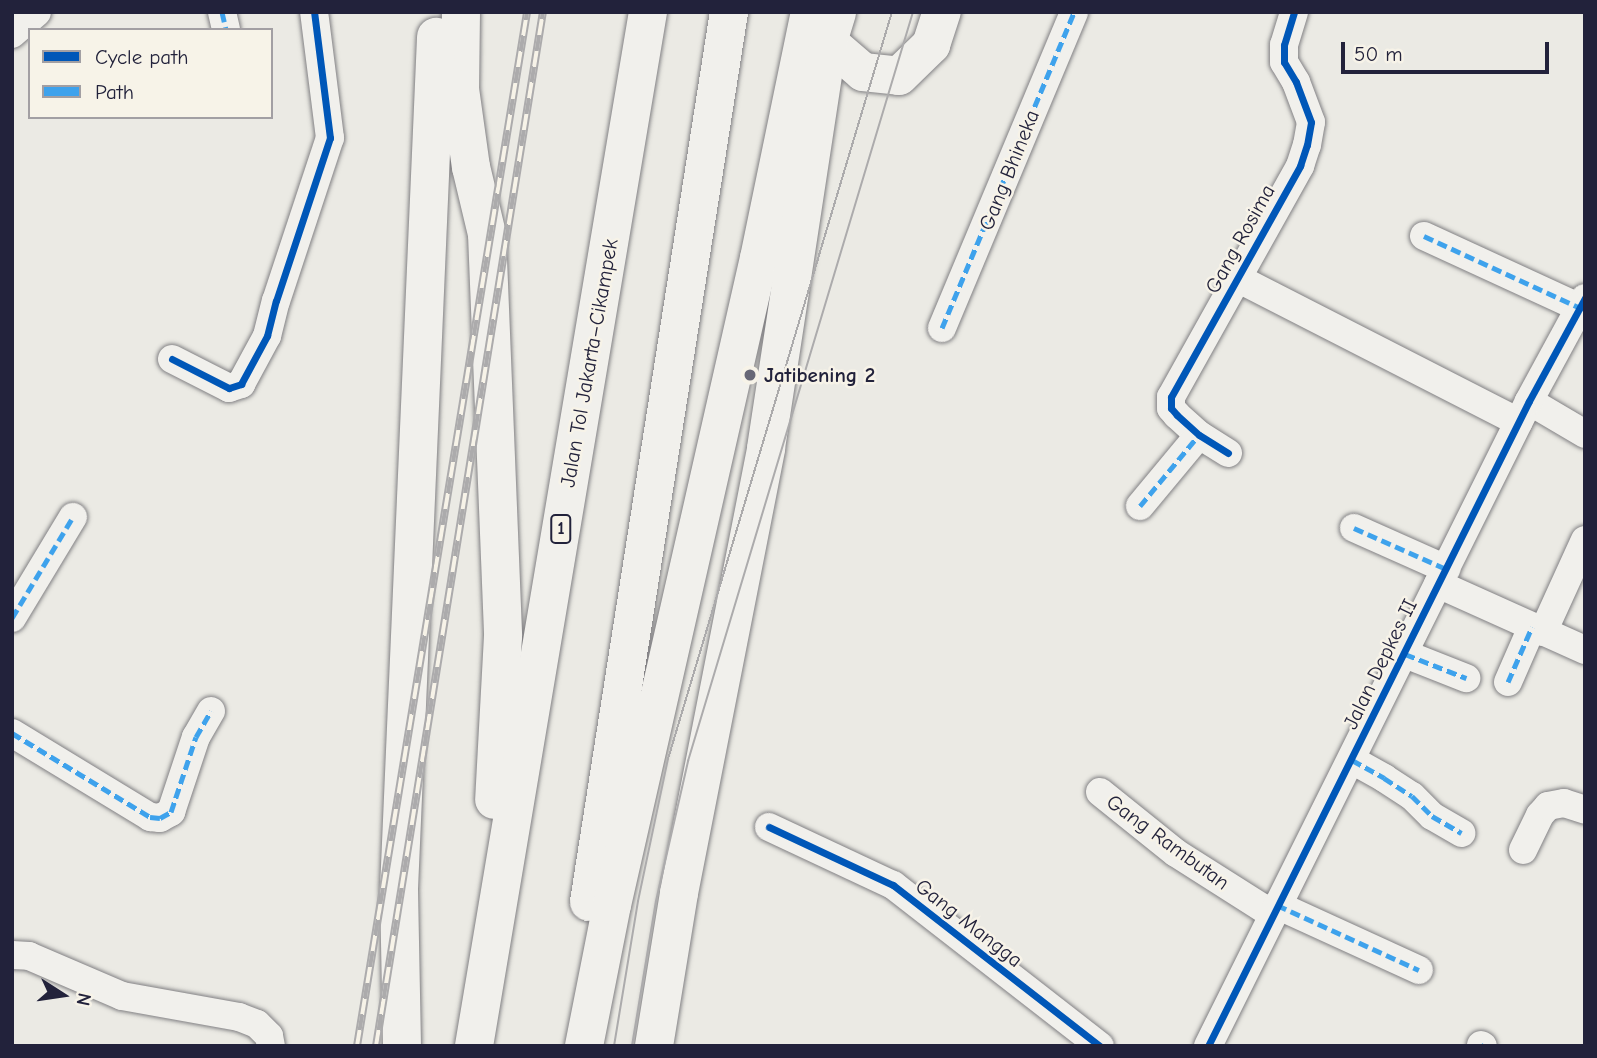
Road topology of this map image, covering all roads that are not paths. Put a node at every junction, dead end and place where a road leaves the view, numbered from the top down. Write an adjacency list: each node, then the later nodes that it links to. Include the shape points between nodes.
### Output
1 (37, 12): 11 (street)
2 (314, 12): 16 (street, via 330,138 267,336 241,384 229,388)
3 (437, 12): 44 (main road, via 399,889)
4 (460, 12): 45 (main road, via 460,89 471,167 488,234 503,636 491,853)
5 (648, 12): 46 (main road, Jalan Tol Jakarta–Cikampek / 1)
6 (729, 12): 47 (main road)
7 (942, 12): 10 (main road, via 931,45 899,76 863,72)
8 (1074, 12): 15 (street, Gang Bhineka)
9 (1294, 12): 13 (street, Gang Rosima, via 1284,62 1311,122 1307,145)
10 (825, 22): 48 (main road, via 759,258); 49 (main road, via 766,448 679,893)
11 (12, 34)
12 (1424, 236): 14 (street)
13 (1239, 279): 17 (street); 19 (street, Gang Rosima, via 1171,397 1171,408)
14 (1583, 305): 17 (street, Jalan Depkes II)
15 (943, 328)
16 (172, 359)
17 (1524, 412): 18 (street); 25 (street, Jalan Depkes II)
18 (1585, 434)
19 (1199, 435): 20 (street, Gang Rosima); 21 (street)
20 (1228, 453)
21 (1140, 506)
22 (73, 517): 26 (street)
23 (1354, 528): 25 (street)
24 (1585, 540): 27 (street)
25 (1442, 577): 27 (street); 29 (street, Jalan Depkes II)
26 (12, 618)
27 (1537, 629): 28 (street); 31 (street)
28 (1585, 650)
29 (1405, 654): 30 (street); 34 (street, Jalan Depkes II)
30 (1466, 678)
31 (1508, 682)
32 (211, 711): 33 (street, via 196,737 171,812 160,818 150,817)
33 (12, 733)
34 (1352, 760): 38 (street); 40 (street, Jalan Depkes II)
35 (1100, 792): 40 (street, Gang Rambutan, via 1176,853)
36 (1585, 810): 39 (street, via 1564,803 1548,806)
37 (769, 828): 50 (street, Gang Mangga, via 893,885)
38 (1461, 833)
39 (1523, 850)
40 (1275, 909): 42 (street, Gang Rambutan); 51 (street, Jalan Depkes II)
41 (18, 953): 43 (street, via 122,996 239,1017 257,1024 269,1036)
42 (1419, 970)
43 (271, 1046)
44 (402, 1046)
45 (467, 1046)
46 (474, 1046)
47 (566, 1046)
48 (584, 1046)
49 (654, 1046)
50 (1100, 1046)
51 (1208, 1046)

